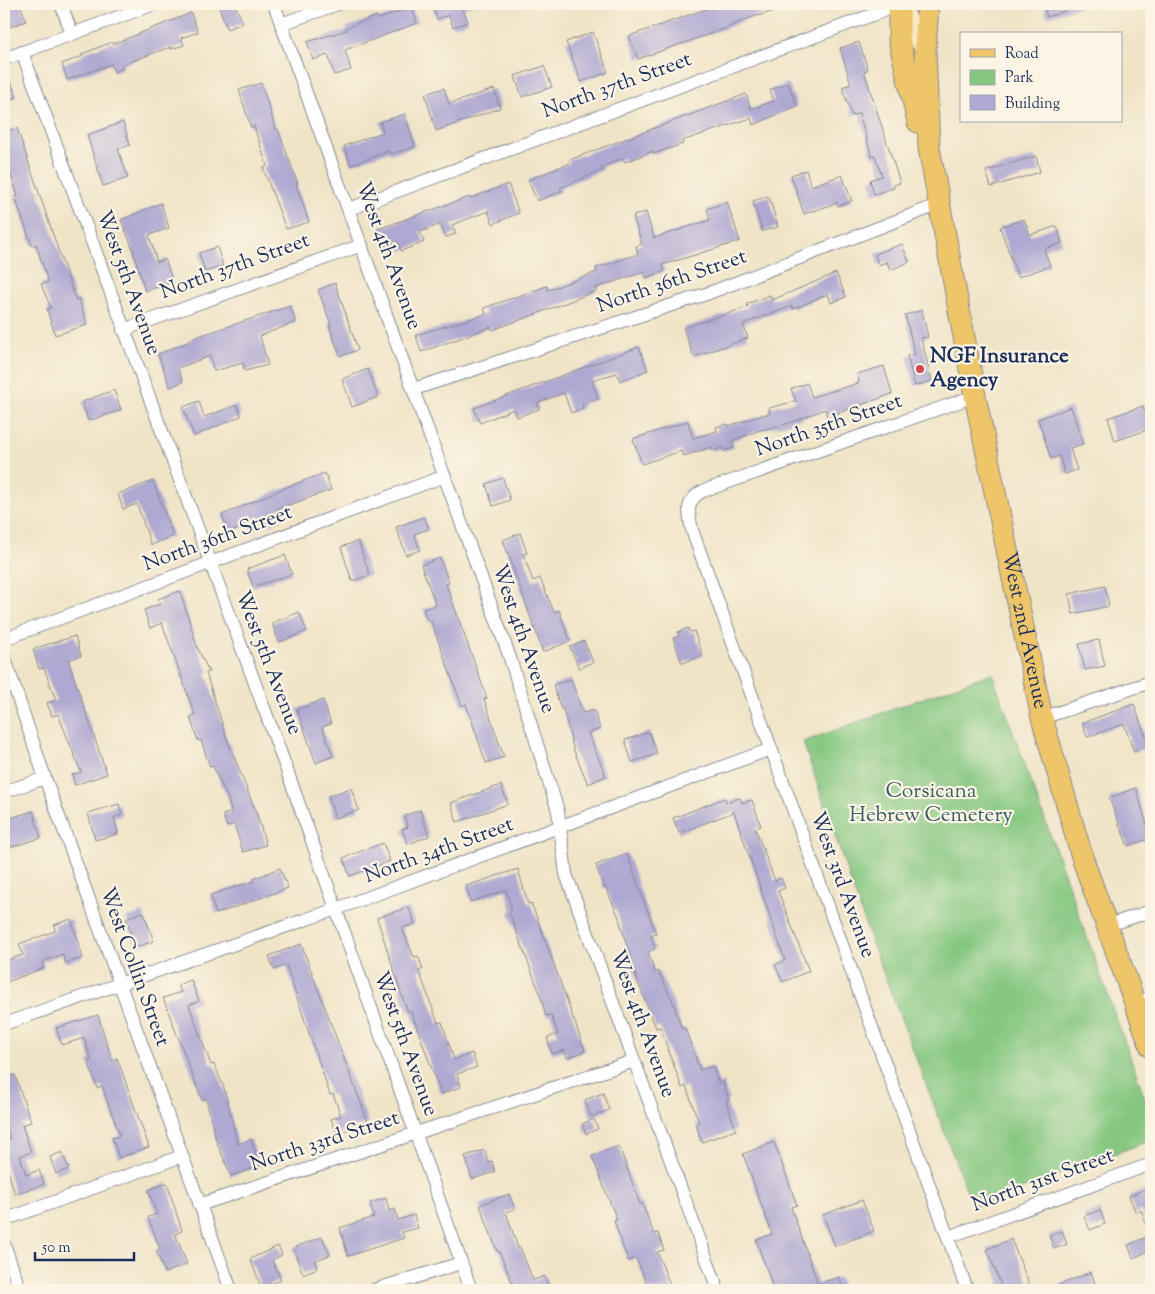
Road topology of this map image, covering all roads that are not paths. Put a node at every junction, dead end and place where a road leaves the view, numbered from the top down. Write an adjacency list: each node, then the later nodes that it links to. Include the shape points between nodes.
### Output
1 (61, 4): 8 (street)
2 (154, 4): 8 (street)
3 (274, 4): 7 (street, West 4th Avenue)
4 (338, 4): 7 (street)
5 (899, 4): 9 (street); 12 (main road, via 899,40 919,128); 14 (street, North 37th Street)
6 (928, 4): 9 (main road)
7 (281, 24): 14 (street, West 4th Avenue)
8 (72, 34): 10 (street)
9 (925, 50): 12 (main road)
10 (22, 52): 11 (street); 16 (street, West 5th Avenue)
11 (4, 59)
12 (929, 148): 13 (main road, West 2nd Avenue)
13 (940, 204): 17 (street, North 36th Street, via 709,293); 18 (main road, West 2nd Avenue)
14 (349, 209): 15 (street, West 4th Avenue)
15 (362, 245): 16 (street, North 37th Street); 17 (street, West 4th Avenue)
16 (123, 330): 21 (street, West 5th Avenue)
17 (414, 389): 19 (street, West 4th Avenue)
18 (975, 396): 20 (street, North 35th Street); 25 (main road, West 2nd Avenue)
19 (446, 476): 21 (street, North 36th Street); 29 (street, West 4th Avenue, via 509,655 558,811)
20 (696, 494): 26 (street, West 3rd Avenue, via 689,503 688,511 692,530)
21 (209, 564): 22 (street, North 36th Street); 30 (street, West 5th Avenue)
22 (4, 639)
23 (4, 656): 27 (street, West Collin Street)
24 (1151, 682): 25 (street)
25 (1042, 718): 32 (main road, West 2nd Avenue, via 1065,805)
26 (771, 749): 29 (street, North 34th Street); 43 (street, West 3rd Avenue)
27 (45, 778): 28 (street); 33 (street, West Collin Street)
28 (4, 792)
29 (560, 828): 30 (street, North 34th Street); 37 (street, West 4th Avenue, via 566,874)
30 (336, 910): 33 (street, North 34th Street); 38 (street, West 5th Avenue)
31 (1151, 911): 32 (street)
32 (1106, 926): 34 (main road, West 2nd Avenue)
33 (119, 985): 35 (street, North 34th Street); 39 (street, West Collin Street)
34 (1142, 998): 36 (main road, West 2nd Avenue)
35 (4, 1024)
36 (1151, 1047)
37 (634, 1061): 38 (street, North 33rd Street); 50 (street, West 4th Avenue)
38 (416, 1133): 41 (street, North 33rd Street); 45 (street, West 5th Avenue)
39 (182, 1156): 41 (street, West Collin Street); 42 (street)
40 (1151, 1164): 43 (street, North 31st Street)
41 (199, 1205): 47 (street, West Collin Street)
42 (4, 1220)
43 (948, 1237): 51 (street, West 3rd Avenue)
44 (4, 1244): 46 (street)
45 (461, 1263): 48 (street); 49 (street, West 5th Avenue)
46 (20, 1290)
47 (231, 1290)
48 (374, 1290)
49 (471, 1290)
50 (718, 1290)
51 (967, 1290)

